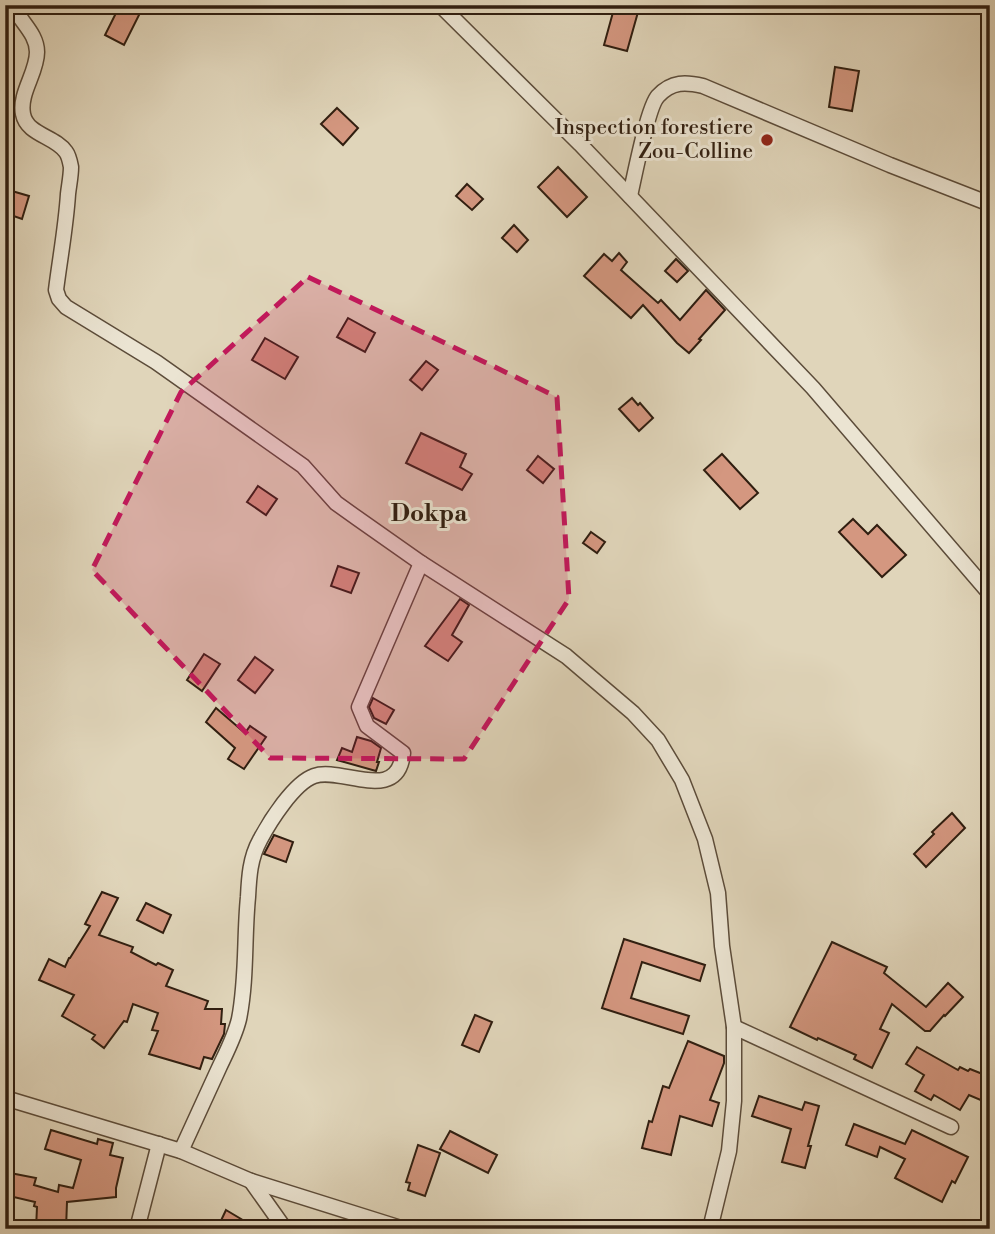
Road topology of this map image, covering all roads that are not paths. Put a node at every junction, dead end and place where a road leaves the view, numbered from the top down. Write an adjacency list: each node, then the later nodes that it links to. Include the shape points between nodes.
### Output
1 (13, 5): 5 (street, via 37,51 23,102 24,120 61,145 71,166 56,290 59,299 303,466 336,503)
2 (440, 5): 3 (street)
3 (630, 196): 4 (street, via 656,97 670,86 687,82); 6 (street, via 813,387)
4 (990, 204)
5 (421, 563): 7 (street, via 566,656 658,740 682,780 705,839 718,893); 11 (street, via 359,706 367,726 403,752 402,762 394,774 382,780 326,773 313,776 297,787 259,841 250,865 239,1021)
6 (990, 594)
7 (734, 1027): 9 (street); 16 (street, via 729,1151)
8 (5, 1098): 10 (street)
9 (951, 1127)
10 (159, 1144): 11 (street); 13 (street)
11 (181, 1151): 12 (street)
12 (251, 1181): 14 (street); 15 (street)
13 (137, 1229)
14 (285, 1229)
15 (404, 1229)
16 (710, 1229)

